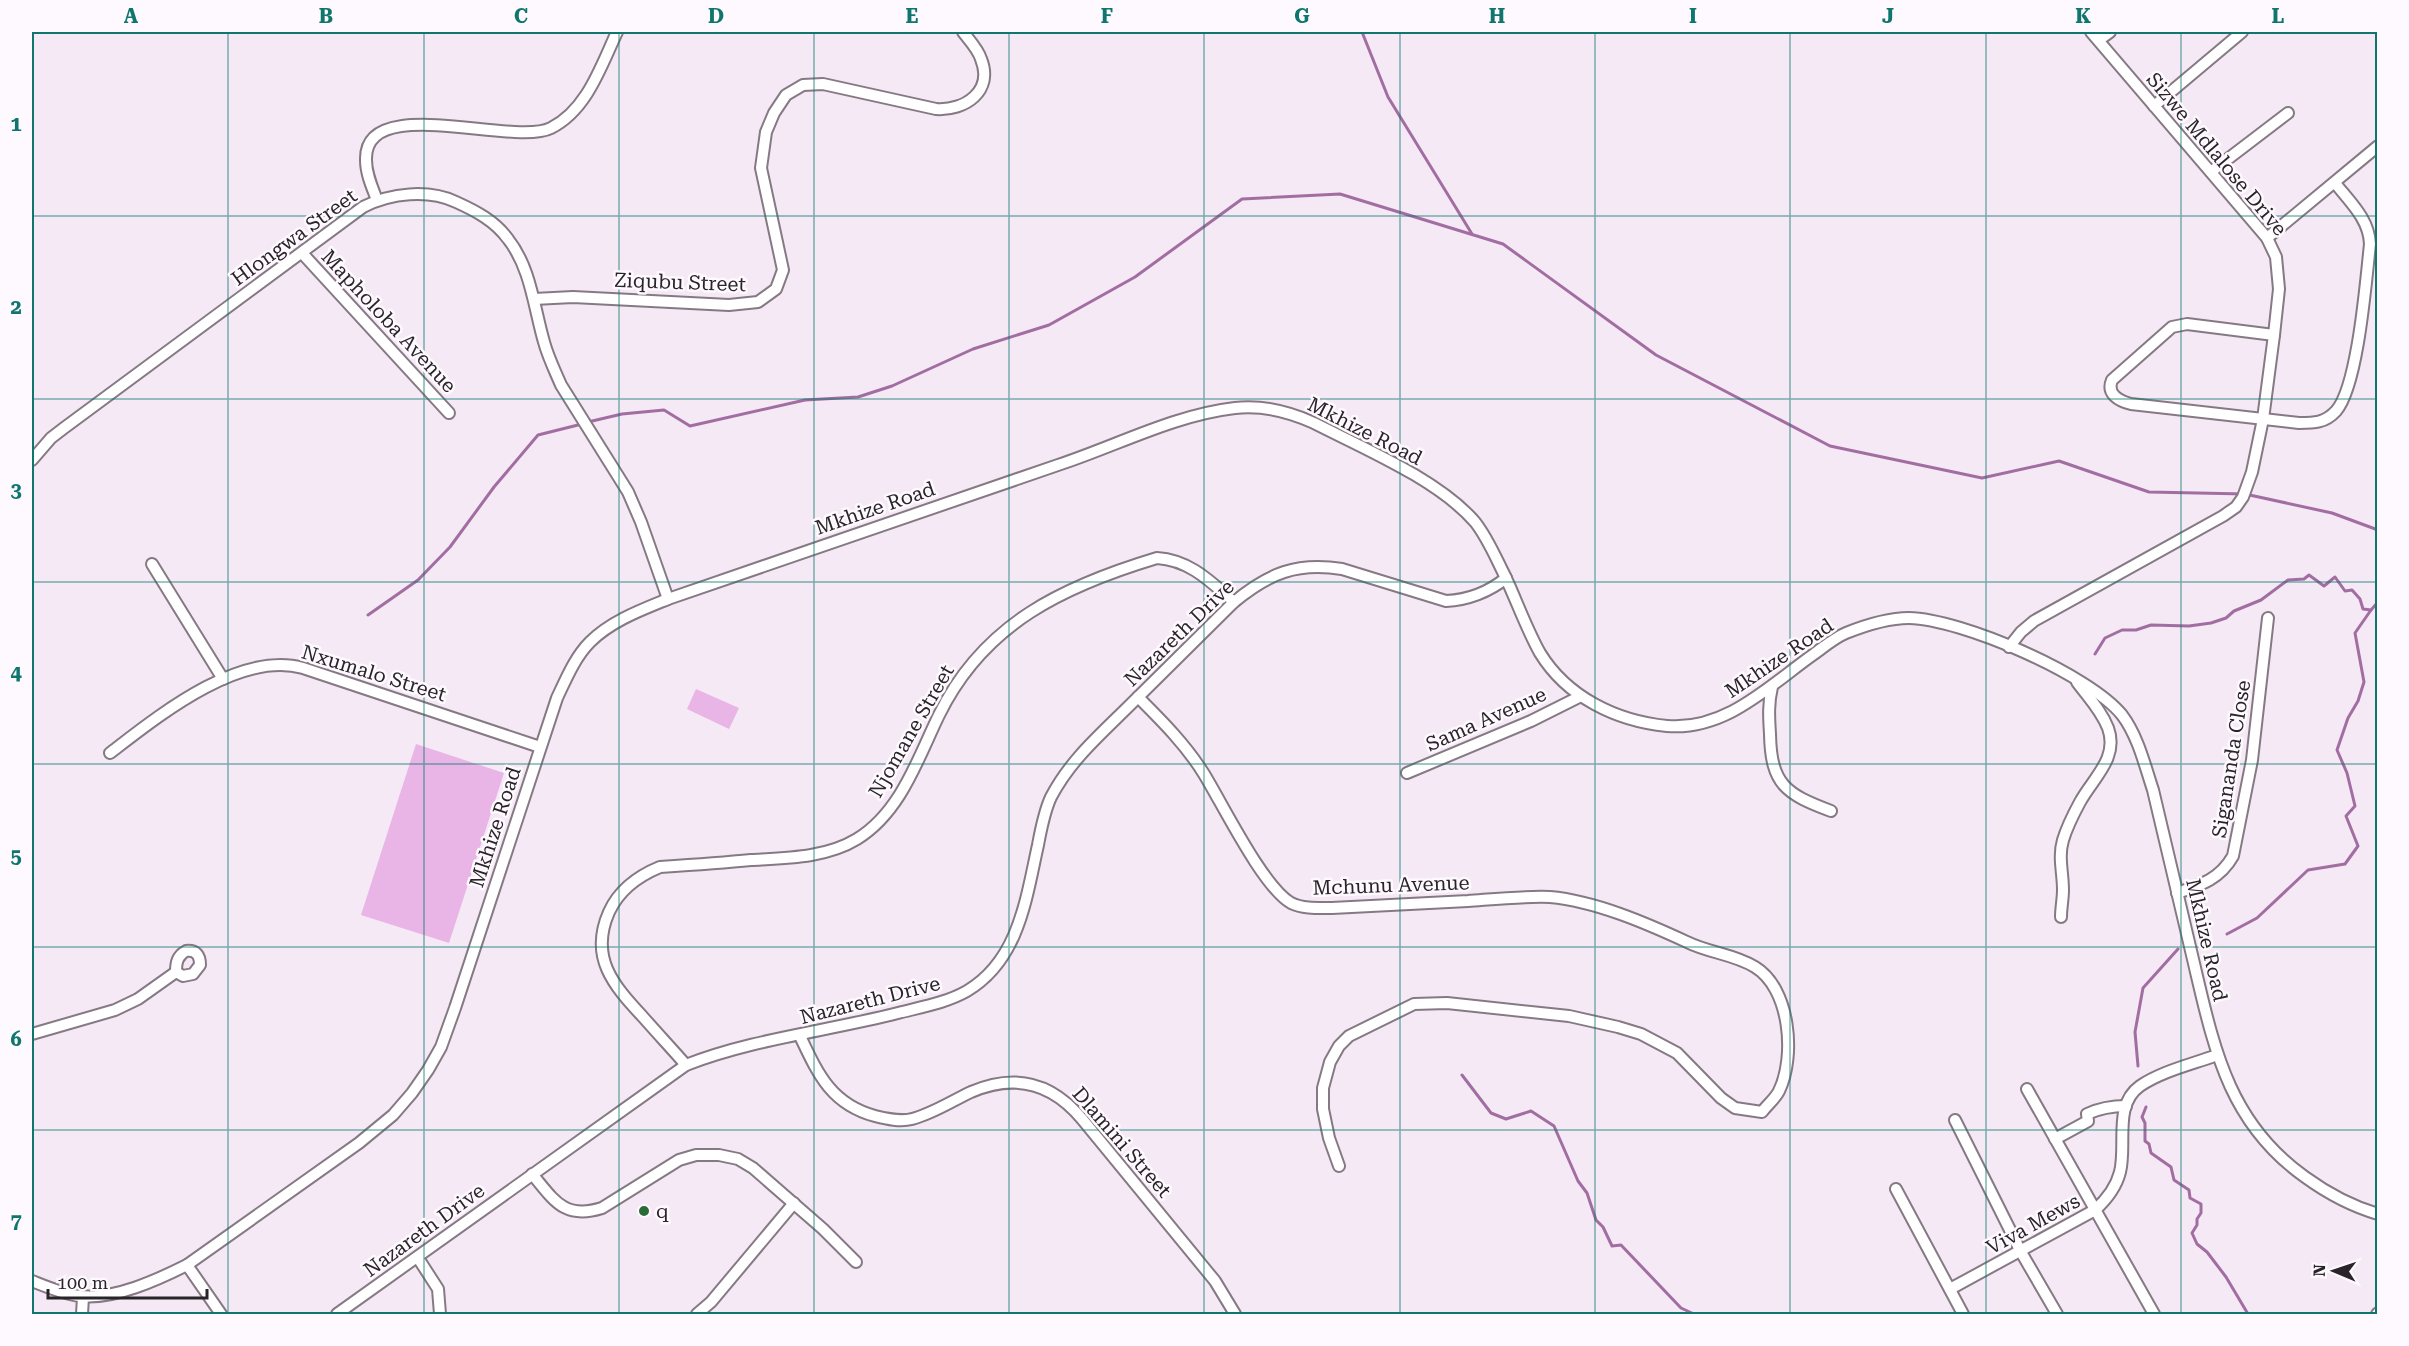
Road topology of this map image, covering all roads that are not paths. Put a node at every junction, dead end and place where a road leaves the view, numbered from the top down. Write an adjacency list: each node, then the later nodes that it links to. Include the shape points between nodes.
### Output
1 (617, 32): 11 (street, via 580,103 548,129 512,132 416,124 382,131 366,155)
2 (963, 32): 14 (street, Ziqubu Street, via 982,59 984,71 982,89 959,108 936,109 813,84 792,90 781,101 766,132 760,168 783,270 776,289 766,298 729,305 573,297)
3 (2110, 32): 5 (street)
4 (2242, 32): 6 (street)
5 (2095, 36): 6 (street, Sizwe Mdlalose Drive)
6 (2154, 106): 9 (street, Sizwe Mdlalose Drive)
7 (2288, 112): 9 (street)
8 (2378, 147): 10 (street)
9 (2212, 171): 12 (street, Sizwe Mdlalose Drive)
10 (2335, 183): 12 (street); 17 (street, via 2358,211 2370,234 2350,386 2337,410 2319,423)
11 (377, 200): 13 (street, Hlongwa Street); 14 (street, Hlongwa Street, via 442,196 484,216 509,239)
12 (2267, 238): 15 (street, Sizwe Mdlalose Drive, via 2279,270)
13 (302, 253): 16 (street, Mapholoba Avenue); 18 (street, Hlongwa Street, via 64,428)
14 (534, 299): 21 (street, Hlongwa Street, via 547,351 561,385 628,492)
15 (2274, 334): 17 (street, Sizwe Mdlalose Drive); 17 (street, via 2187,324 2172,327 2117,375 2110,387 2118,398 2131,404)
16 (449, 413)
17 (2263, 419): 24 (street, Sizwe Mdlalose Drive, via 2248,488 2236,507 2034,621)
18 (32, 460)
19 (152, 564): 26 (street)
20 (1506, 578): 21 (street, Mkhize Road, via 1475,522 1435,488 1298,415 1261,406 1206,413); 22 (street, Nazareth Drive, via 1475,595 1446,601 1342,569 1299,568 1260,581); 29 (street, Mkhize Road, via 1540,653)
21 (668, 599): 30 (street, Mkhize Road, via 637,612 590,643 572,666)
22 (1234, 602): 28 (street, Nazareth Drive); 40 (street, Njomane Street, via 1189,566 1157,558 1062,592 1015,621 967,669 944,705 900,794 871,828 856,839 799,857 660,867 631,883 611,906 604,923 605,965 613,984)
23 (2268, 618): 34 (street, Sigananda Close, via 2268,670 2233,856 2207,883)
24 (2009, 647): 25 (street, Mkhize Road); 27 (street, Mkhize Road, via 1947,625 1912,618 1892,619 1841,634)
25 (2073, 676): 34 (street, Mkhize Road, via 2103,695 2134,736 2153,790); 35 (street, via 2096,705 2108,728 2111,748 2063,839)
26 (223, 679): 30 (street, Nxumalo Street, via 266,666 292,665); 31 (street, Nxumalo Street, via 188,696)
27 (1772, 687): 29 (street, Mkhize Road, via 1730,713 1699,723 1669,726 1612,713); 33 (street, via 1770,756 1778,779 1798,796)
28 (1138, 697): 38 (street, Nazareth Drive, via 1071,763 1059,782 1043,818 1020,922 991,971 968,990 938,1003); 45 (street, Mchunu Avenue, via 1203,772 1262,871 1293,904 1332,908 1547,897 1593,905 1705,951 1742,960 1776,987 1788,1024 1788,1048 1779,1091 1762,1112 1735,1108 1677,1053 1641,1034 1569,1016 1447,1003 1414,1004 1349,1036 1330,1062 1323,1088 1323,1109)
29 (1579, 697): 32 (street, Sama Avenue)
30 (540, 747): 54 (street, Mkhize Road, via 441,1047 412,1093 359,1143)
31 (110, 753)
32 (1407, 773)
33 (1831, 811)
34 (2177, 893): 39 (street, Mkhize Road)
35 (2061, 917)
36 (176, 972): 37 (street, via 115,1010)
37 (32, 1034)
38 (800, 1036): 40 (street, Nazareth Drive, via 715,1053); 63 (street, Dlamini Street, via 813,1065 835,1095 846,1105 884,1118 911,1119 972,1092 1000,1085 1030,1084 1056,1094 1068,1103 1181,1238)
39 (2217, 1056): 42 (street, via 2141,1085); 50 (street, Mkhize Road, via 2246,1117 2276,1154 2322,1189)
40 (686, 1065): 46 (street, Nazareth Drive)
41 (2027, 1089): 44 (street)
42 (2126, 1106): 44 (street, via 2087,1114 2088,1121); 49 (street, Viva Mews, via 2120,1175 2107,1200)
43 (1955, 1120): 51 (street)
44 (2055, 1139): 49 (street)
45 (1339, 1166)
46 (532, 1174): 48 (street, via 561,1207 589,1212 602,1208 679,1160 719,1155 738,1159 753,1168); 52 (street, Nazareth Drive)
47 (1896, 1189): 56 (street)
48 (794, 1203): 53 (street); 62 (street)
49 (2095, 1210): 51 (street, Viva Mews); 66 (street)
50 (2378, 1214)
51 (2021, 1252): 56 (street, Viva Mews); 65 (street)
52 (418, 1258): 60 (street, Nazareth Drive); 61 (street, via 438,1289)
53 (856, 1262)
54 (187, 1265): 57 (street, Mkhize Road, via 126,1290); 59 (street)
55 (32, 1281): 57 (street, Mkhize Road)
56 (1950, 1289): 64 (street)
57 (83, 1297): 58 (street)
58 (82, 1314)
59 (220, 1314)
60 (337, 1314)
61 (440, 1314)
62 (697, 1314)
63 (1235, 1314)
64 (1963, 1314)
65 (2057, 1314)
66 (2154, 1314)

